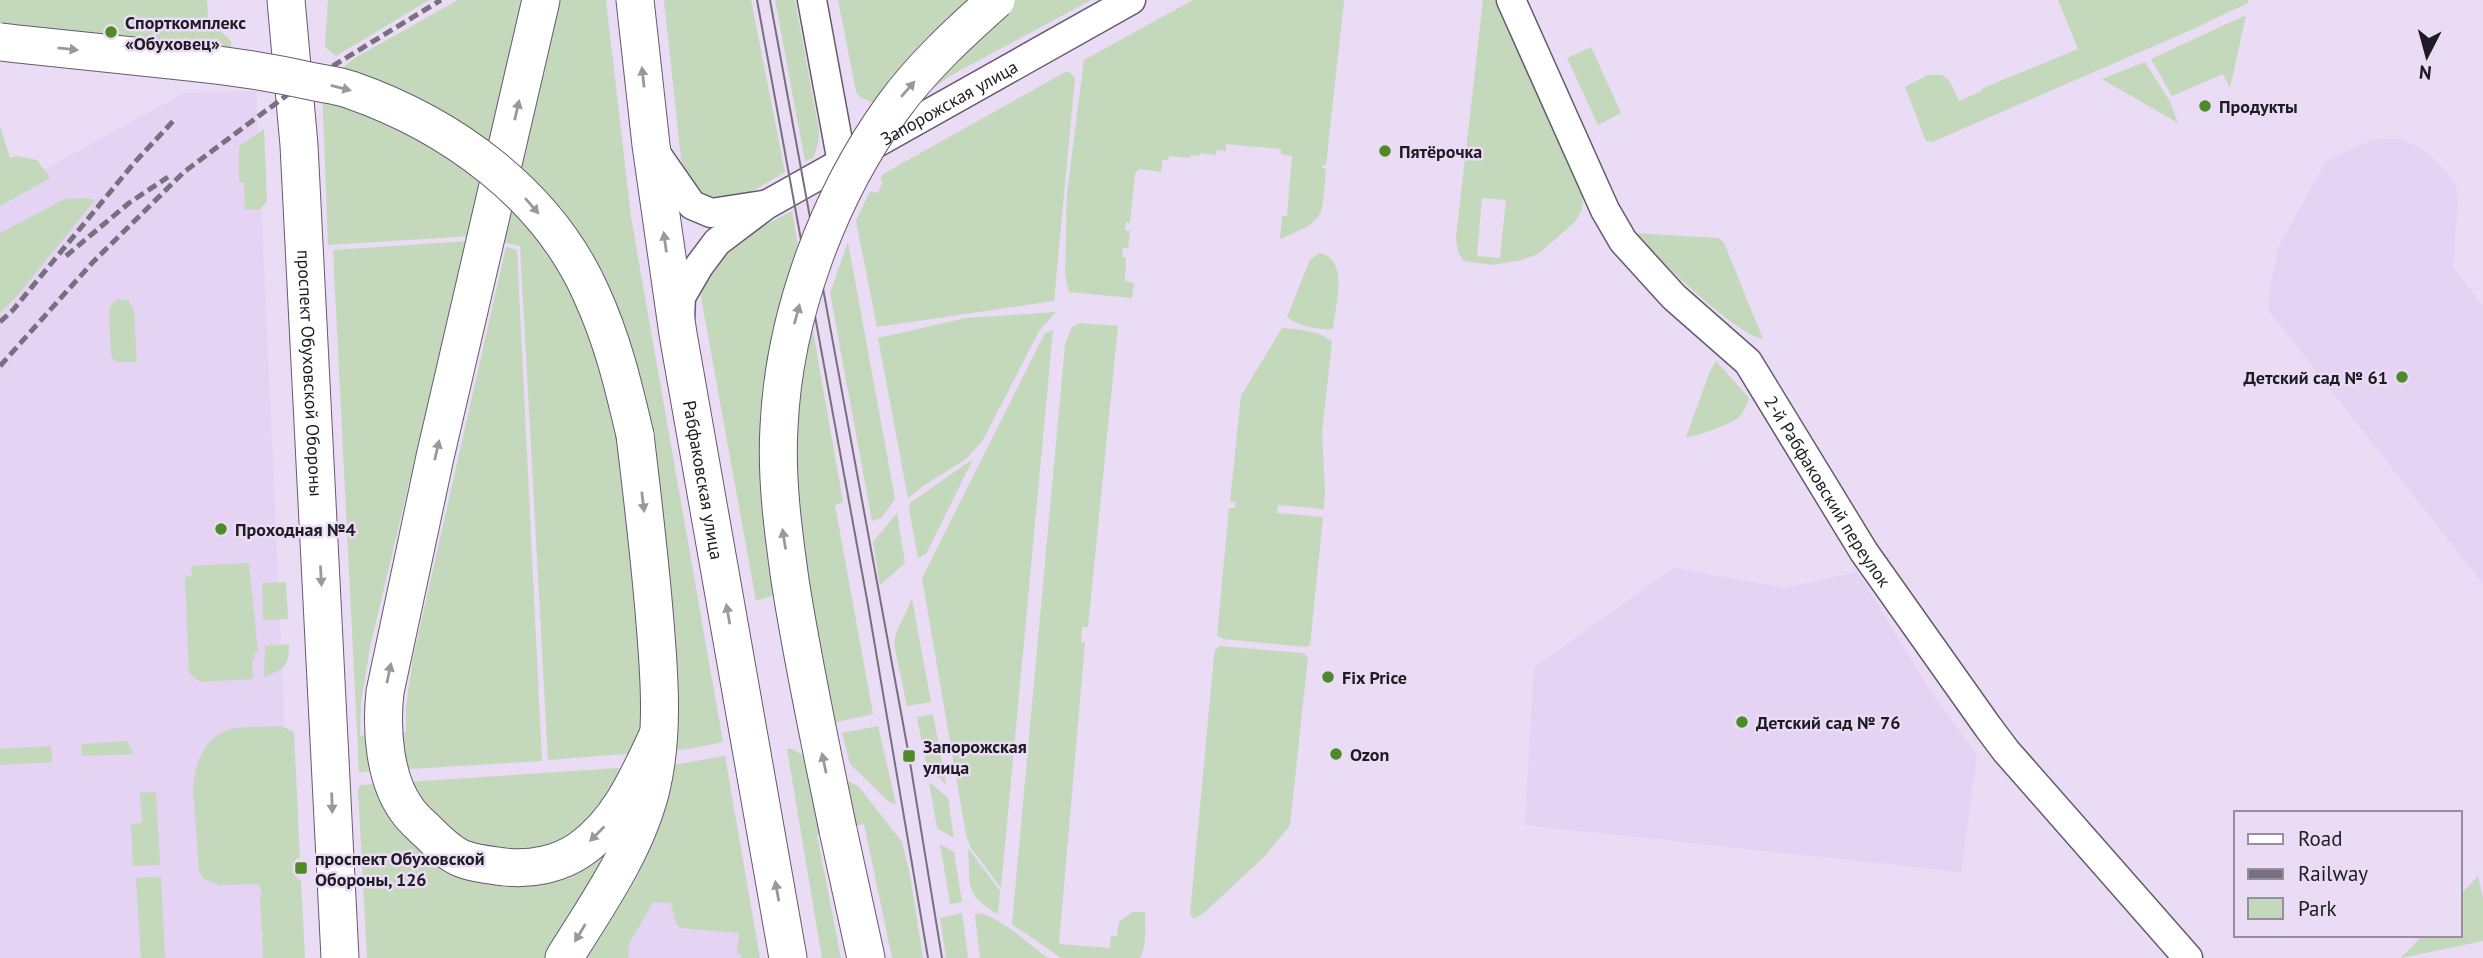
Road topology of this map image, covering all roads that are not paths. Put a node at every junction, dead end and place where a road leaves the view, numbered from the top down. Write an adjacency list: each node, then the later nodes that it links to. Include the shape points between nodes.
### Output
1 (286, 0): 10 (main road, проспект Обуховской Обороны)
2 (310, 0): 10 (main road)
3 (541, 0): 15 (main road, one-way to 3, via 628,799 600,832 580,850 553,863 522,869 461,858 441,845 406,810 383,740 382,714 435,457)
4 (635, 0): 11 (main road, Рабфаковская улица, one-way to 4)
5 (813, 0): 12 (street)
6 (996, 0): 19 (main road, one-way to 6, bridge, via 798,635 782,524 779,427 789,346 810,266 853,170 894,106 950,41)
7 (1132, 0): 12 (street, Запорожская улица)
8 (1510, 0): 20 (street, 2-й Рабфаковский переулок, via 1623,241 1674,298 1748,362 1864,552 1987,727)
9 (0, 43): 15 (main road, one-way to 15, bridge, via 254,69 350,89 412,116 467,148 512,182 572,258 615,350 635,435 651,573)
10 (299, 145): 16 (main road, проспект Обуховской Обороны, one-way to 16)
11 (650, 145): 13 (street, via 692,205 711,213); 14 (main road, Рабфаковская улица, one-way to 11)
12 (842, 163): 13 (street, Запорожская улица)
13 (766, 205): 14 (street, via 717,242 699,266 681,297)
14 (678, 334): 18 (main road, Рабфаковская улица, one-way to 14)
15 (659, 735): 17 (main road, one-way to 17, via 651,788 637,831)
16 (340, 958)
17 (564, 958)
18 (788, 958)
19 (866, 958)
20 (2188, 958)

